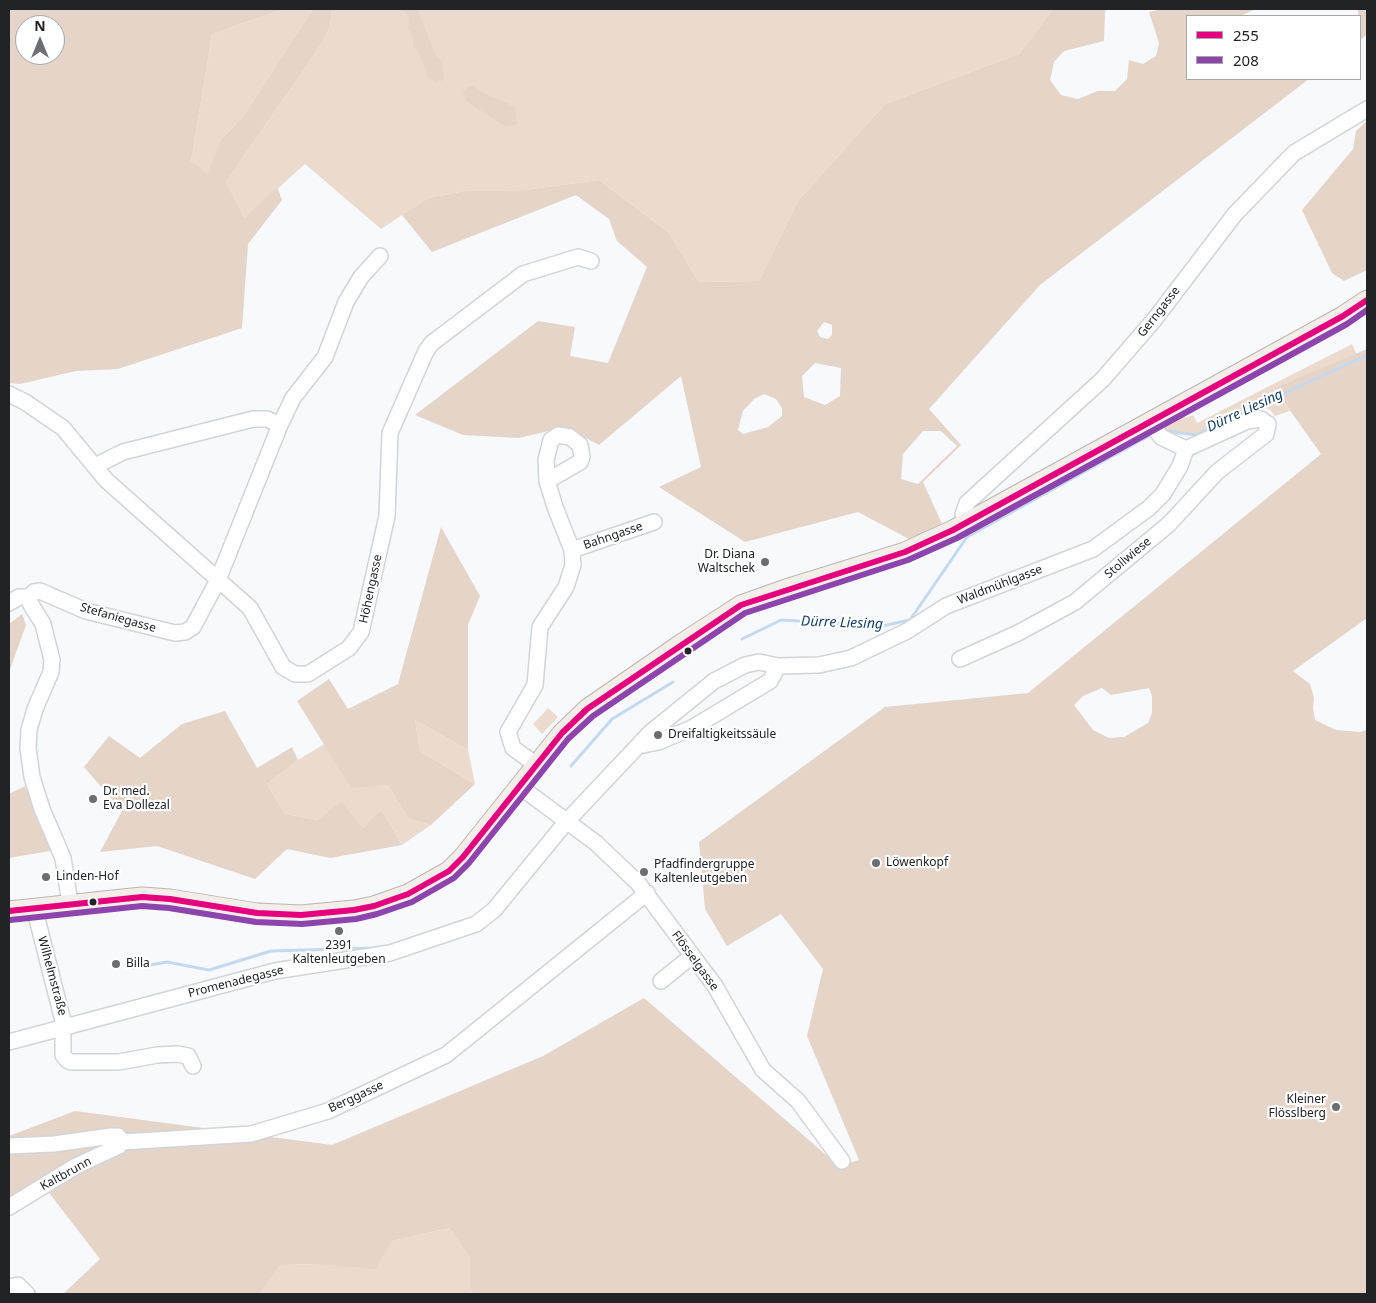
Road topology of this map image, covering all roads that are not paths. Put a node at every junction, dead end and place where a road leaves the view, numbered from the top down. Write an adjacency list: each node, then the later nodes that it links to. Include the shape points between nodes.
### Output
1 (1367, 109): 12 (street, Gerngasse, via 1294,153 1236,214 1154,320 1103,379 967,503 963,514)
2 (380, 256): 6 (street, Stefaniegasse, via 346,302 325,357 293,398)
3 (591, 261): 14 (street, Höhengasse, via 578,257 523,274 432,343 426,351 390,433 387,516 363,627 353,645 312,672 304,675 291,672 280,664 250,608)
4 (1367, 300): 7 (main road)
5 (9, 394): 9 (street, Höhengasse, via 63,428)
6 (280, 425): 9 (street, via 267,419 253,419 123,452); 14 (street, Stefaniegasse)
7 (1155, 428): 8 (street); 12 (main road)
8 (1186, 449): 17 (street, Stollwiese, via 1247,421 1261,419 1268,424 1266,434 1217,472 1169,524 1075,602); 18 (street, Waldmühlgasse, via 1163,494 1093,549 946,606 907,631 851,658 819,666)
9 (95, 466): 14 (street, Höhengasse, via 106,480)
10 (547, 481): 13 (street, Bahngasse)
11 (654, 522): 13 (street, Bahngasse)
12 (968, 524): 20 (main road, via 905,552 741,605 588,709)
13 (572, 550): 20 (street, Bahngasse, via 573,565 566,587 540,627 535,686 508,732 512,748)
14 (218, 580): 15 (street, Stefaniegasse, via 195,625 182,633 86,611 39,591 32,592)
15 (30, 597): 16 (street, via 19,597); 24 (street, via 30,603 43,624 52,660 51,672 34,709 28,748 39,802 63,858)
16 (9, 603)
17 (960, 659)
18 (778, 666): 19 (street, via 770,681 692,728 658,742); 19 (street, Waldmühlgasse, via 759,662 714,681 677,709)
19 (638, 746): 22 (street, Promenadegasse)
20 (535, 764): 21 (main road)
21 (518, 786): 22 (street, Flösselgasse); 24 (main road, via 463,857 449,870 408,894 374,906 282,915 156,898)
22 (567, 821): 23 (street, Flösselgasse, via 609,854); 29 (street, Promenadegasse, via 494,910 465,929 390,953 274,971)
23 (647, 893): 27 (street, Flösselgasse); 32 (street, Berggasse, via 446,1055 328,1111 251,1134)
24 (70, 903): 25 (main road)
25 (34, 907): 26 (main road); 29 (street, Wilhelmstraße)
26 (9, 911)
27 (692, 956): 28 (street); 34 (street, Flösselgasse, via 715,986 763,1070 798,1101)
28 (660, 981)
29 (64, 1027): 30 (street, Promenadegasse); 31 (street, Wilhelmstraße, via 64,1055 71,1062 119,1062 157,1054 177,1054 188,1056)
30 (9, 1042)
31 (193, 1066)
32 (122, 1142): 33 (street, Berggasse, via 118,1136 111,1136); 35 (street, Kaltbrunn)
33 (9, 1146)
34 (842, 1161)
35 (9, 1207)
36 (9, 1287): 37 (street, via 18,1286)
37 (26, 1294)

